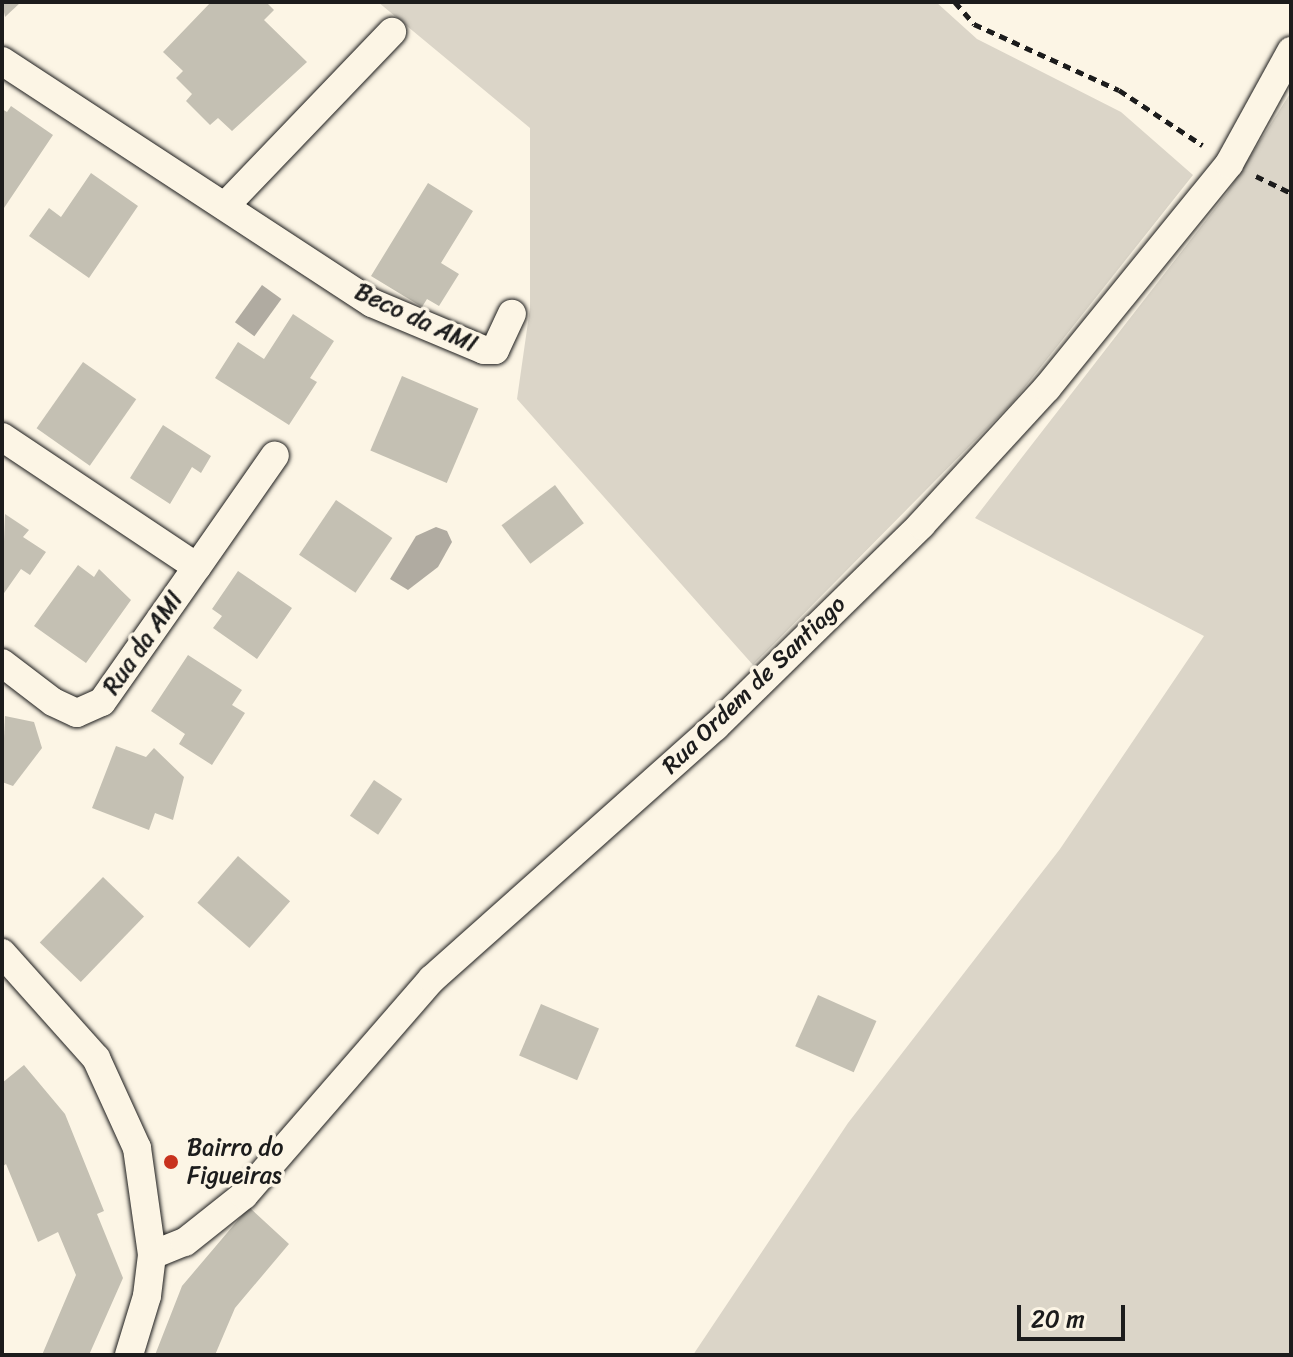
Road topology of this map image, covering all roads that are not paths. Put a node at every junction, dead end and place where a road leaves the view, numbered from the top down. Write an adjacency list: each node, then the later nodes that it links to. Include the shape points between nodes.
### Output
1 (392, 32): 4 (street)
2 (1291, 51): 11 (street, Rua Ordem de Santiago, via 1229,164 1047,388 921,525 715,727 432,979 244,1195 185,1242)
3 (2, 61): 4 (street, Beco da AMI)
4 (226, 205): 5 (street, Beco da AMI, via 372,303 484,350 495,350)
5 (512, 314)
6 (2, 437): 8 (street, Rua da AMI)
7 (275, 455): 8 (street, Rua da AMI)
8 (197, 567): 9 (street, Rua da AMI, via 102,702 77,713 53,702)
9 (2, 663)
10 (2, 953): 11 (street, via 96,1058 137,1148)
11 (152, 1255): 12 (street, via 145,1307)
12 (129, 1355)

